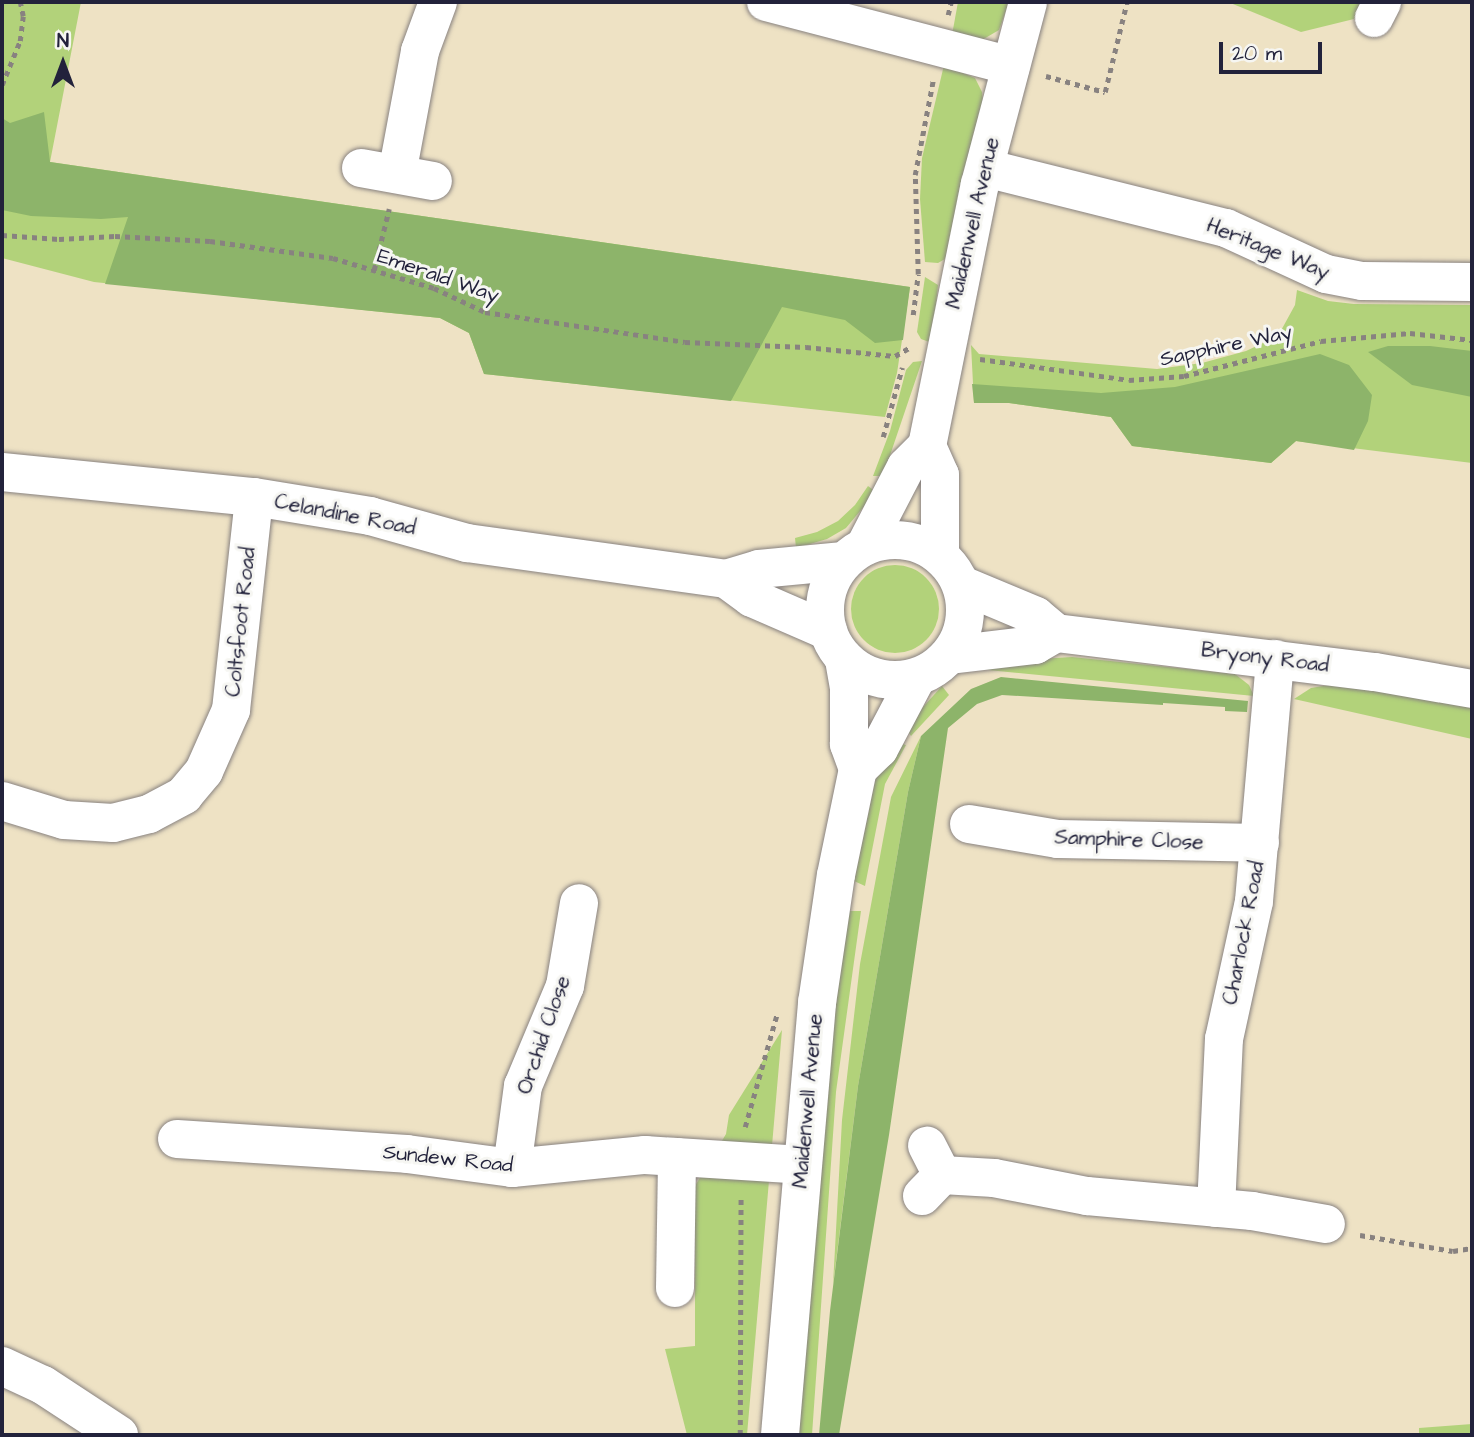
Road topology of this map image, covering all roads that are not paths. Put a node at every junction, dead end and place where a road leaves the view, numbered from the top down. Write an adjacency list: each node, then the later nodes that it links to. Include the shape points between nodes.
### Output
1 (438, 2): 6 (street, via 420,51)
2 (766, 2): 4 (street)
3 (1028, 2): 4 (street, Maidenwell Avenue)
4 (1011, 66): 5 (street, Maidenwell Avenue)
5 (985, 167): 7 (street, Heritage Way, via 1226,228 1326,274 1362,281); 8 (street, Maidenwell Avenue)
6 (397, 174)
7 (1472, 282)
8 (927, 446): 11 (street, Maidenwell Avenue, via 906,467); 12 (street, via 940,475)
9 (2, 472): 10 (street, Celandine Road)
10 (254, 497): 13 (street, Celandine Road, via 370,516 467,543); 21 (street, Coltsfoot Road, via 231,710 204,771 184,795 149,814 113,823 64,820)
11 (854, 553): 12 (street, via 884,540 904,539 923,545); 13 (street, Celandine Road); 15 (street, Maidenwell Avenue, via 826,594 824,613)
12 (951, 570): 14 (street, Bryony Road, via 1036,616); 16 (street, via 966,614)
13 (726, 579): 15 (street, Celandine Road)
14 (1056, 633): 16 (street, Bryony Road, via 1035,645); 17 (street, Bryony Road)
15 (836, 645): 18 (street, via 854,667 878,678); 20 (street, Maidenwell Avenue, via 849,688 849,744)
16 (950, 655): 18 (street)
17 (1275, 659): 19 (street, Bryony Road); 23 (street, Charlock Road)
18 (917, 677): 20 (street, via 879,749)
19 (1472, 689)
20 (858, 769): 27 (street, Maidenwell Avenue, via 819,986)
21 (2, 801)
22 (987, 838): 23 (street, Samphire Close)
23 (1260, 843): 30 (street, Charlock Road, via 1250,923 1224,1039)
24 (579, 903): 28 (street, Orchid Close, via 565,986 523,1086)
25 (177, 1139): 28 (street, Sundew Road, via 407,1154)
26 (677, 1157): 27 (street, Sundew Road); 28 (street, Sundew Road, via 645,1155); 32 (street)
27 (802, 1165): 35 (street, Maidenwell Avenue)
28 (512, 1168)
29 (930, 1173): 30 (street)
30 (1216, 1208): 31 (street)
31 (1326, 1224)
32 (675, 1288)
33 (2, 1366): 34 (street, via 43,1385)
34 (119, 1435)
35 (780, 1435)

